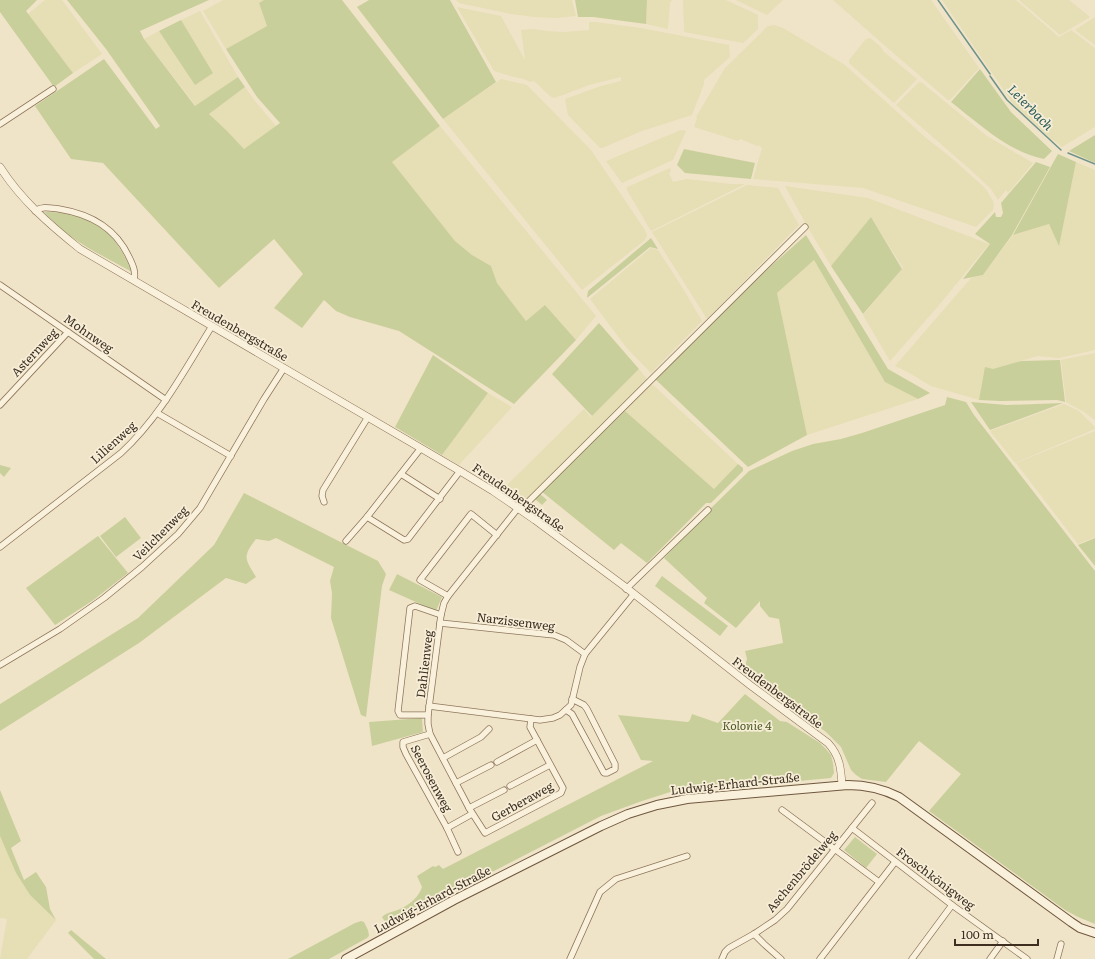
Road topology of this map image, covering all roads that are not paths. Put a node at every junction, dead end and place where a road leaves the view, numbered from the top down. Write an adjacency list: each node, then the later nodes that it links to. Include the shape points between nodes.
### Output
1 (53, 89): 2 (street)
2 (0, 124)
3 (0, 167): 4 (street, Freudenbergstraße)
4 (35, 211): 6 (street, Freudenbergstraße, via 80,249); 6 (street, via 43,208 72,211 106,227 126,251 134,270)
5 (805, 227): 21 (street, Dahlienweg)
6 (134, 280): 8 (street, Freudenbergstraße)
7 (0, 285): 9 (street, Mohnweg)
8 (212, 326): 10 (street, Freudenbergstraße); 11 (street, Lilienweg)
9 (68, 332): 11 (street, Mohnweg); 12 (street, Asternweg)
10 (284, 368): 14 (street, Freudenbergstraße); 16 (street, Veilchenweg)
11 (166, 400): 13 (street, Lilienweg)
12 (0, 404)
13 (158, 413): 16 (street); 26 (street, Lilienweg, via 121,452)
14 (368, 417): 15 (street, Freudenbergstraße); 20 (street, via 323,490)
15 (421, 448): 17 (street, Freudenbergstraße); 18 (street)
16 (231, 456): 33 (street, Veilchenweg, via 190,521 142,567 79,616)
17 (460, 471): 19 (street); 21 (street, Freudenbergstraße)
18 (401, 474): 19 (street); 23 (street)
19 (440, 499): 23 (street, via 406,540)
20 (324, 502)
21 (519, 509): 24 (street, Dahlienweg); 27 (street, Freudenbergstraße)
22 (708, 510): 27 (street)
23 (367, 517): 25 (street)
24 (497, 535): 29 (street, Dahlienweg); 29 (street, via 471,514 420,580)
25 (346, 540)
26 (0, 547)
27 (626, 589): 28 (street, Freudenbergstraße)
28 (634, 594): 32 (street); 47 (street, Freudenbergstraße, via 828,743 840,762)
29 (448, 596): 30 (street, Dahlienweg)
30 (441, 615): 31 (street, Dahlienweg); 37 (street, via 415,606 410,608 398,711 400,715)
31 (440, 622): 32 (street, Narzissenweg, via 554,635 566,640); 35 (street, Dahlienweg)
32 (585, 654): 34 (street)
33 (0, 665)
34 (572, 699): 36 (street); 36 (street, via 587,709 615,764 615,769 604,773 572,714)
35 (429, 706): 37 (street, Dahlienweg); 38 (street)
36 (566, 710): 38 (street, via 553,718)
37 (428, 715): 40 (street, Dahlienweg)
38 (531, 719): 41 (street, Gerberaweg, via 530,727)
39 (489, 729): 42 (street, via 481,737)
40 (430, 734): 42 (street, Dahlienweg); 54 (street, Seerosenweg, via 404,741 402,744)
41 (537, 740): 43 (street); 45 (street, Gerberaweg)
42 (442, 758): 46 (street, Dahlienweg)
43 (496, 762)
44 (491, 765): 46 (street)
45 (550, 765): 48 (street); 56 (street, Gerberaweg, via 563,788 561,793)
46 (456, 783): 51 (street, Dahlienweg)
47 (842, 785): 63 (main road, Ludwig-Erhard-Straße, via 870,787 899,797 1071,922); 67 (main road, Ludwig-Erhard-Straße, via 687,799 628,814 461,897)
48 (510, 786)
49 (504, 790): 51 (street)
50 (872, 803): 55 (street, Aschenbrödelweg)
51 (469, 808): 53 (street, Dahlienweg)
52 (782, 810): 57 (street)
53 (472, 814): 54 (street, Seerosenweg); 56 (street, Dahlienweg)
54 (446, 828): 58 (street, Seerosenweg)
55 (852, 828): 57 (street, Aschenbrödelweg); 60 (street, Froschkönigweg)
56 (485, 833)
57 (835, 850): 61 (street); 64 (street, Aschenbrödelweg, via 787,909)
58 (458, 852)
59 (687, 856): 68 (street, via 616,879 600,892)
60 (894, 862): 61 (street); 62 (street, Froschkönigweg)
61 (879, 882): 71 (street)
62 (952, 905): 65 (street, Froschkönigweg); 72 (street)
63 (1095, 933)
64 (754, 934): 69 (street, Aschenbrödelweg, via 729,948); 70 (street)
65 (1003, 942): 73 (street); 74 (street, Froschkönigweg)
66 (1061, 944): 75 (street)
67 (346, 959)
68 (570, 959)
69 (722, 959)
70 (781, 959)
71 (820, 959)
72 (912, 959)
73 (990, 959)
74 (1027, 959)
75 (1057, 959)

